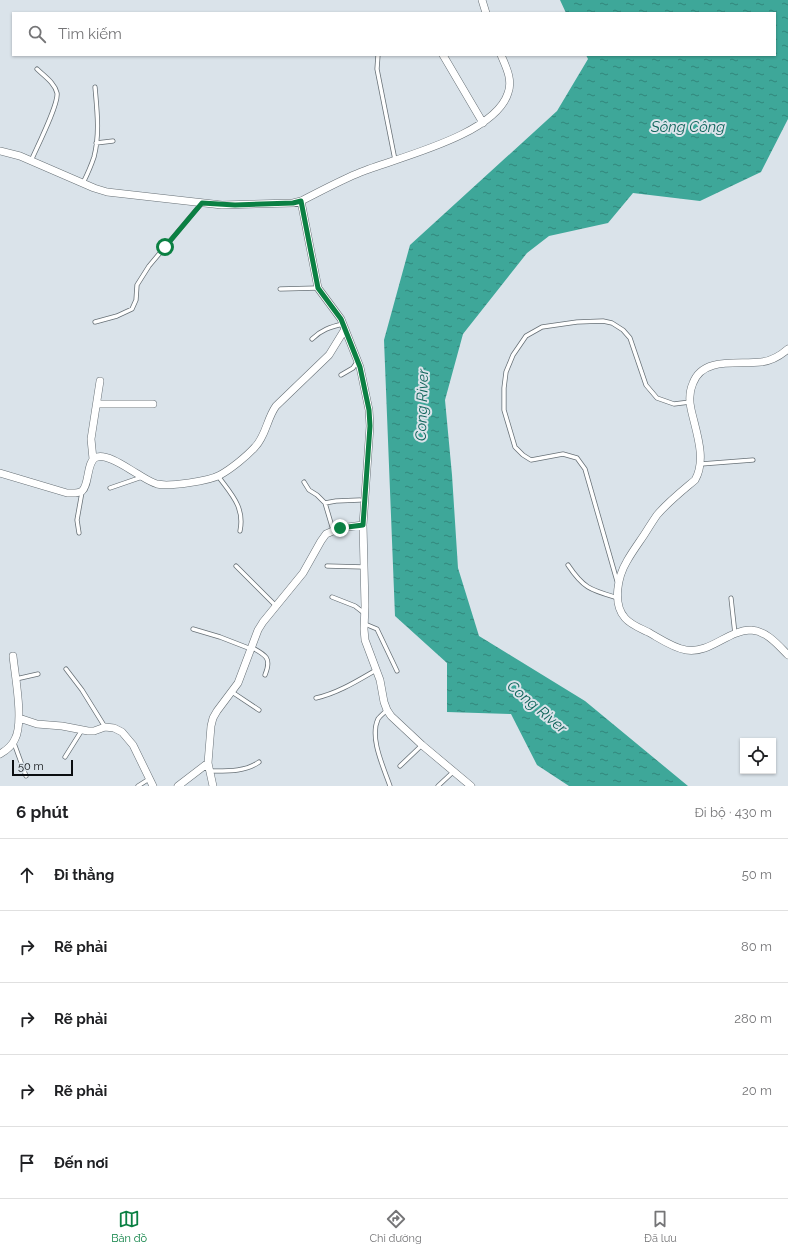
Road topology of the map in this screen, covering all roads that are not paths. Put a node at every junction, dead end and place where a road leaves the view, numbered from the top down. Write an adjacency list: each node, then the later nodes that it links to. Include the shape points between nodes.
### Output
1 (482, 0): 2 (street)
2 (486, 12)
3 (378, 56): 12 (lane, via 377,69)
4 (444, 56): 8 (street)
5 (501, 56): 8 (street, via 510,82 508,93 503,104)
6 (37, 69): 13 (lane, via 54,86 57,94 48,125)
7 (96, 87): 10 (lane)
8 (483, 122): 12 (street, via 445,142)
9 (114, 141): 10 (lane)
10 (96, 143): 14 (lane, via 94,156)
11 (0, 152): 13 (street)
12 (395, 160): 15 (street, via 351,176)
13 (31, 161): 14 (street)
14 (83, 183): 16 (street, via 107,192)
15 (301, 201): 16 (street, via 235,205); 17 (street)
16 (202, 203): 19 (lane, via 149,266 137,285 136,300 132,309)
17 (318, 288): 18 (lane); 20 (street, via 338,313)
18 (280, 289)
19 (96, 322)
20 (344, 327): 21 (lane, via 325,329); 23 (street); 33 (street, via 329,355 270,414 261,440 226,472)
21 (312, 339)
22 (788, 349): 26 (street, via 767,361 723,364 702,370 694,379)
23 (358, 361): 24 (lane); 40 (street, via 370,418)
24 (341, 375)
25 (100, 380): 27 (street)
26 (687, 402): 31 (street, via 701,454); 48 (lane, via 674,404 657,398 646,385 630,338 612,323 603,321 542,327 526,336 513,355 506,372 504,410 515,447 531,460 563,454 577,458 585,469)
27 (97, 404): 28 (street); 29 (street, via 91,438)
28 (153, 404)
29 (93, 459): 34 (street, via 109,459); 37 (street)
30 (753, 460): 31 (lane)
31 (701, 464): 48 (street, via 695,480 662,510 653,522 627,561)
32 (0, 473): 37 (street, via 67,493)
33 (218, 476): 34 (street, via 166,486); 41 (lane, via 232,494 242,515)
34 (143, 477): 36 (lane)
35 (304, 482): 39 (lane, via 309,490)
36 (110, 488)
37 (82, 492): 43 (lane, via 77,520)
38 (360, 500): 39 (lane)
39 (325, 503): 42 (lane)
40 (363, 525): 42 (street); 47 (street)
41 (240, 530)
42 (333, 530): 52 (street, via 326,534 302,573)
43 (79, 533)
44 (568, 565): 50 (lane, via 578,579 592,590)
45 (236, 566): 52 (lane)
46 (327, 566): 47 (lane)
47 (364, 567): 53 (street)
48 (619, 586): 50 (street)
49 (332, 597): 53 (lane)
50 (618, 598): 56 (street, via 619,609 631,624 679,648 695,651 704,649)
51 (731, 598): 56 (lane)
52 (276, 606): 57 (street, via 258,630)
53 (364, 612): 54 (street)
54 (364, 624): 61 (street, via 365,640); 62 (lane, via 377,629)
55 (194, 629): 57 (lane)
56 (735, 635): 58 (street, via 752,630 760,632)
57 (251, 648): 64 (lane, via 265,654 268,668); 66 (street)
58 (788, 655)
59 (13, 656): 65 (street)
60 (66, 669): 71 (lane)
61 (376, 670): 67 (lane, via 327,696); 69 (street)
62 (398, 671)
63 (38, 674): 65 (lane)
64 (265, 675)
65 (15, 680): 70 (street)
66 (232, 692): 68 (lane); 78 (street, via 213,718)
67 (316, 698)
68 (259, 710)
69 (387, 710): 74 (street); 88 (lane, via 378,718 375,740)
70 (19, 718): 72 (street, via 37,724); 73 (street)
71 (105, 727): 72 (street, via 94,731); 83 (street, via 114,728 128,738)
72 (82, 730): 76 (lane)
73 (14, 742): 75 (street); 82 (lane)
74 (422, 745): 79 (lane); 81 (street)
75 (0, 754)
76 (65, 757)
77 (259, 762): 80 (lane, via 251,768)
78 (208, 763): 80 (street); 86 (street)
79 (400, 766)
80 (209, 771): 87 (street)
81 (454, 771): 89 (lane); 90 (street)
82 (26, 776)
83 (149, 779): 84 (lane); 85 (street)
84 (138, 786)
85 (153, 786)
86 (178, 786)
87 (213, 786)
88 (390, 786)
89 (438, 786)
90 (471, 786)

